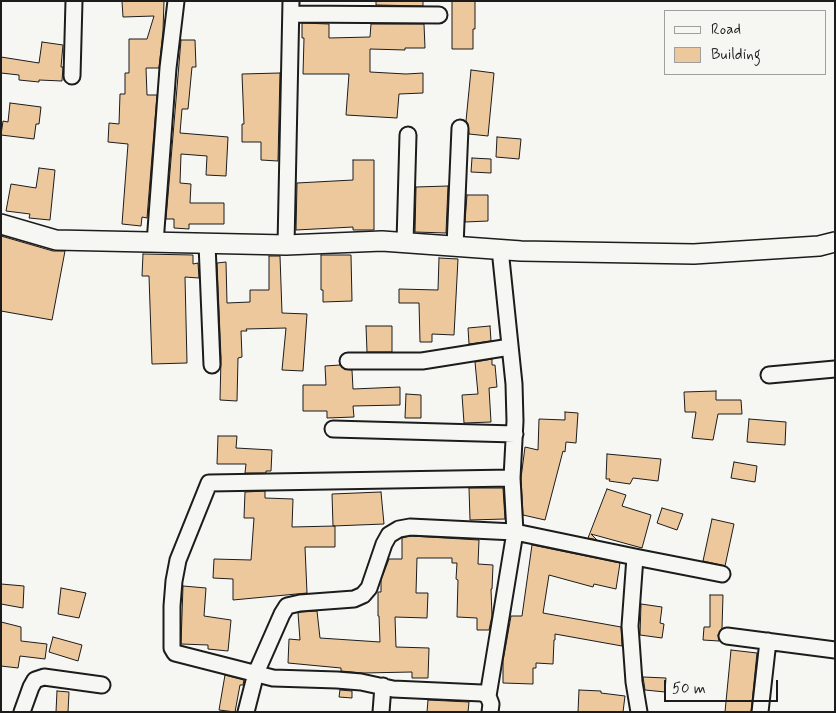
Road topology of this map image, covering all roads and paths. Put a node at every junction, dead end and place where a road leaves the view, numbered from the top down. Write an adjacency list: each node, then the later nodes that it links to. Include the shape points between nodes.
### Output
1 (74, 1): 5 (street)
2 (176, 1): 11 (street)
3 (291, 8): 4 (street); 13 (street)
4 (439, 15)
5 (72, 76)
6 (460, 128): 14 (street)
7 (408, 135): 9 (street)
8 (1, 224): 11 (street, via 56,240)
9 (405, 242): 13 (street); 14 (street)
10 (835, 242): 15 (street, via 819,246 694,254)
11 (154, 243): 12 (street)
12 (207, 244): 13 (street); 18 (street)
13 (286, 245)
14 (455, 246): 15 (street)
15 (500, 249): 16 (street)
16 (510, 347): 17 (street, via 422,361); 22 (street)
17 (348, 361)
18 (212, 365)
19 (835, 369): 20 (street)
20 (769, 375)
21 (333, 429): 22 (street)
22 (514, 434): 23 (street)
23 (512, 478): 24 (street); 30 (street, via 209,483 174,581 172,651)
24 (514, 532): 25 (street); 30 (street, via 399,528 389,535 384,544 369,588 363,595 354,599 287,606); 33 (street)
25 (635, 557): 26 (street); 38 (street, via 630,626)
26 (722, 574)
27 (727, 636): 28 (street)
28 (768, 641): 29 (street); 39 (street)
29 (835, 650)
30 (256, 673): 32 (street, via 273,678 337,680); 35 (street)
31 (102, 686): 34 (street, via 44,677 35,680 30,687)
32 (383, 686): 33 (street); 36 (street)
33 (488, 696): 37 (street)
34 (22, 712)
35 (246, 712)
36 (381, 712)
37 (490, 712)
38 (639, 712)
39 (760, 712)

